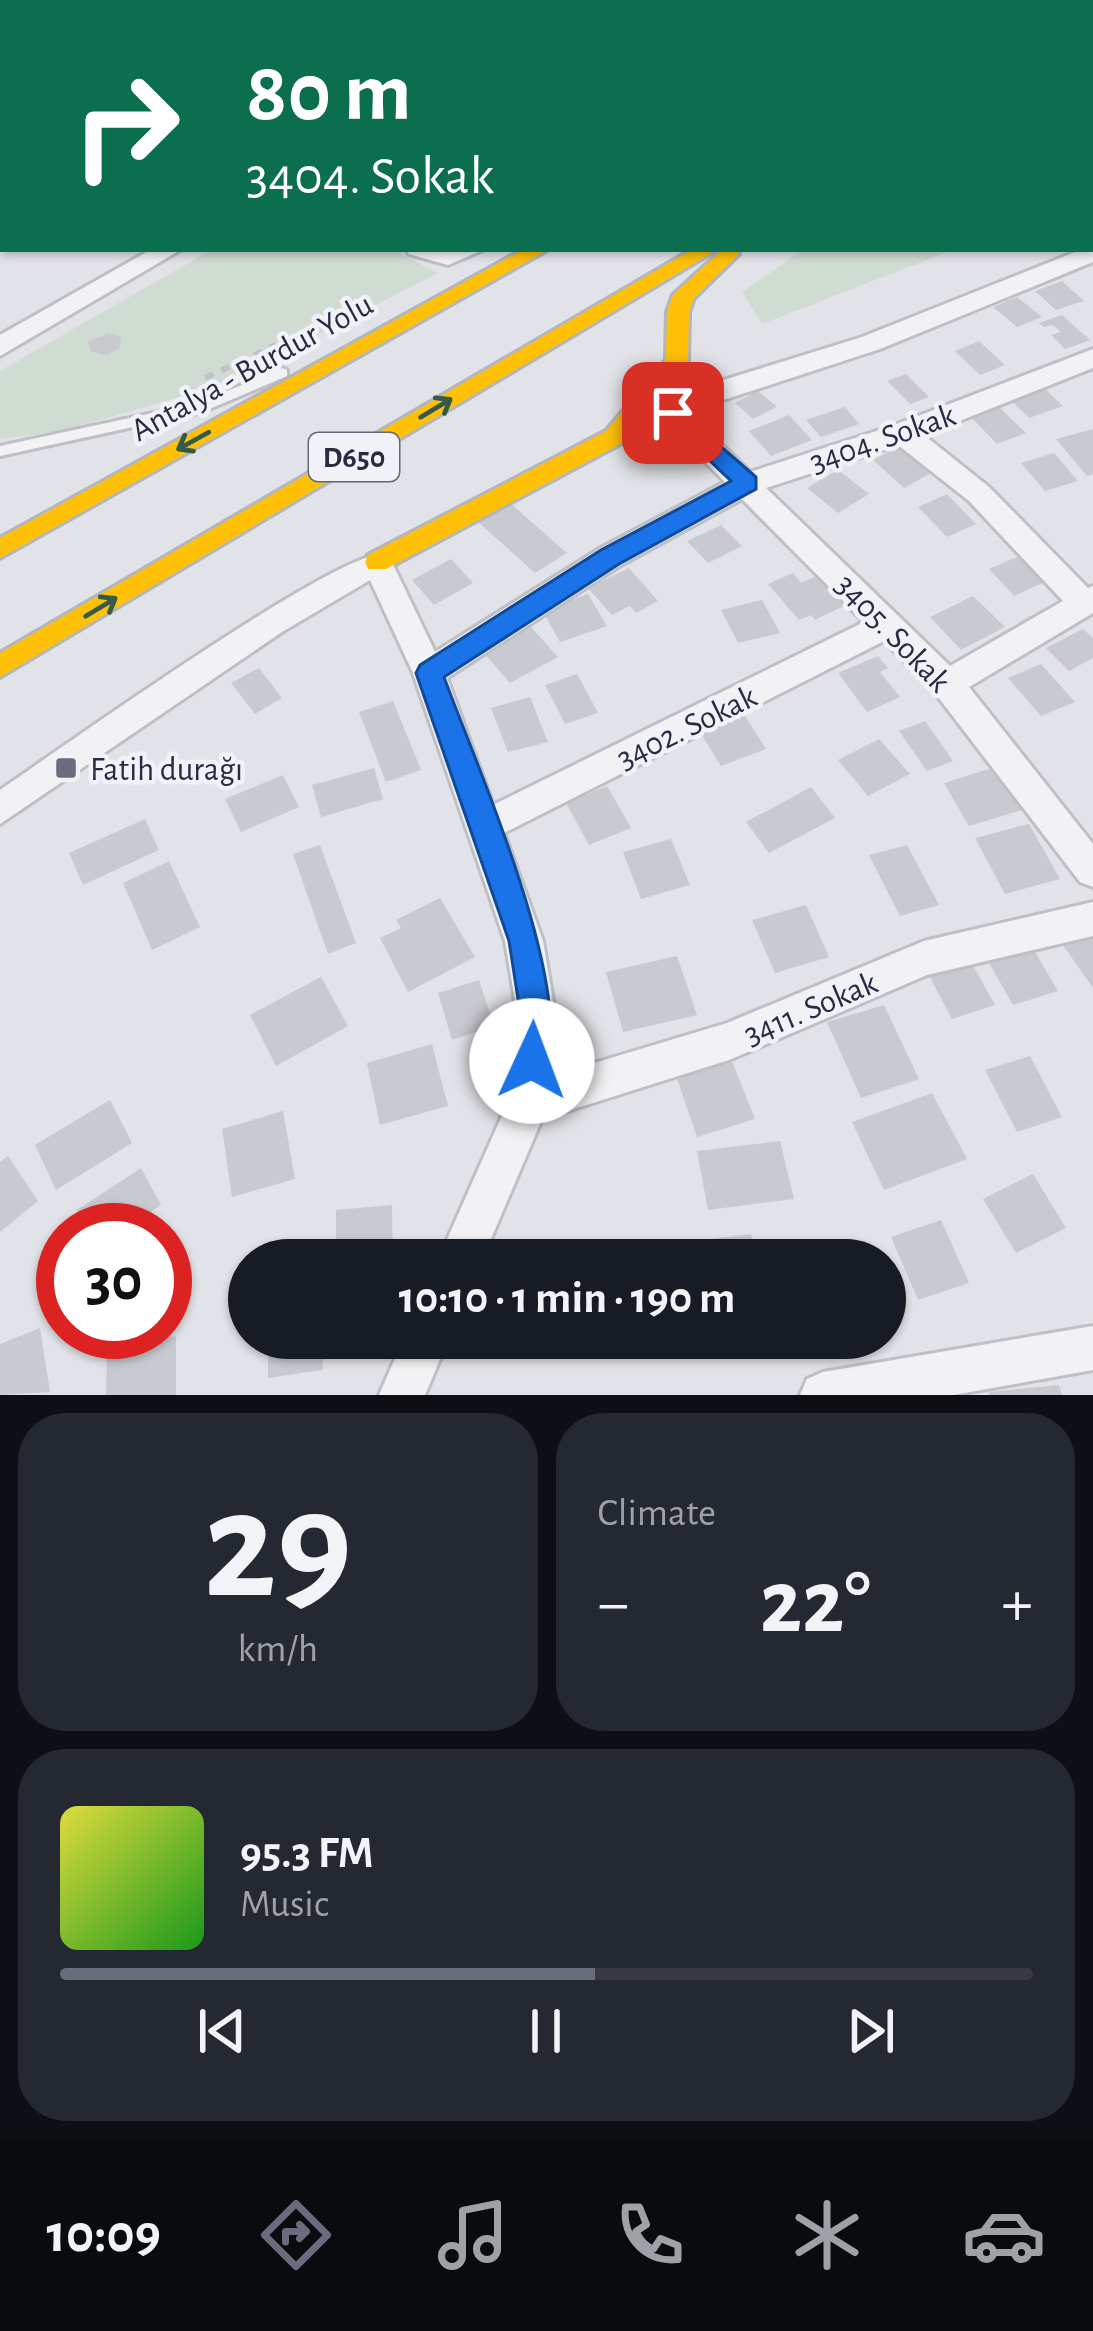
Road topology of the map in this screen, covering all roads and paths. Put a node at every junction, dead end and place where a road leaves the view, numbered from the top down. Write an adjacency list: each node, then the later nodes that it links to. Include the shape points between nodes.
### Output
1 (165, 252): 10 (street)
2 (431, 252): 3 (street)
3 (462, 252)
4 (533, 252): 9 (highway, Antalya - Burdur Yolu)
5 (703, 252): 13 (highway, D650)
6 (731, 252): 12 (highway, via 682,296)
7 (1093, 253): 15 (street, via 872,343)
8 (340, 316): 14 (path)
9 (404, 322): 17 (lane, via 202,406); 21 (highway, Antalya - Burdur Yolu, one-way to 21)
10 (0, 346)
11 (1093, 358): 16 (street, 3404. Sokak)
12 (677, 361): 13 (highway, via 638,327 599,328); 15 (highway); 22 (highway, via 603,445)
13 (483, 380): 25 (highway, D650, one-way to 13)
14 (199, 381)
15 (685, 405): 20 (street, 3405. Sokak)
16 (902, 433): 20 (street, 3404. Sokak); 23 (street)
17 (80, 437): 18 (lane); 19 (lane)
18 (0, 452)
19 (0, 462)
20 (748, 483): 24 (street, 3405. Sokak); 26 (street, 3404. Sokak, via 610,557)
21 (0, 549)
22 (377, 562): 26 (street); 28 (street, via 271,623)
23 (1088, 599): 27 (street)
24 (889, 624): 27 (street, 3405. Sokak); 29 (street, 3402. Sokak)
25 (0, 666)
26 (429, 673): 29 (street)
27 (947, 684): 30 (street, 3405. Sokak)
28 (0, 809)
29 (482, 827): 32 (street, via 527,961 537,1018)
30 (1093, 871)
31 (1093, 919): 32 (street, 3411. Sokak, via 924,958 729,1041)
32 (528, 1103): 33 (street)
33 (469, 1239)
34 (1093, 1348): 37 (street)
35 (418, 1359): 36 (street)
36 (402, 1395)
37 (824, 1395)

